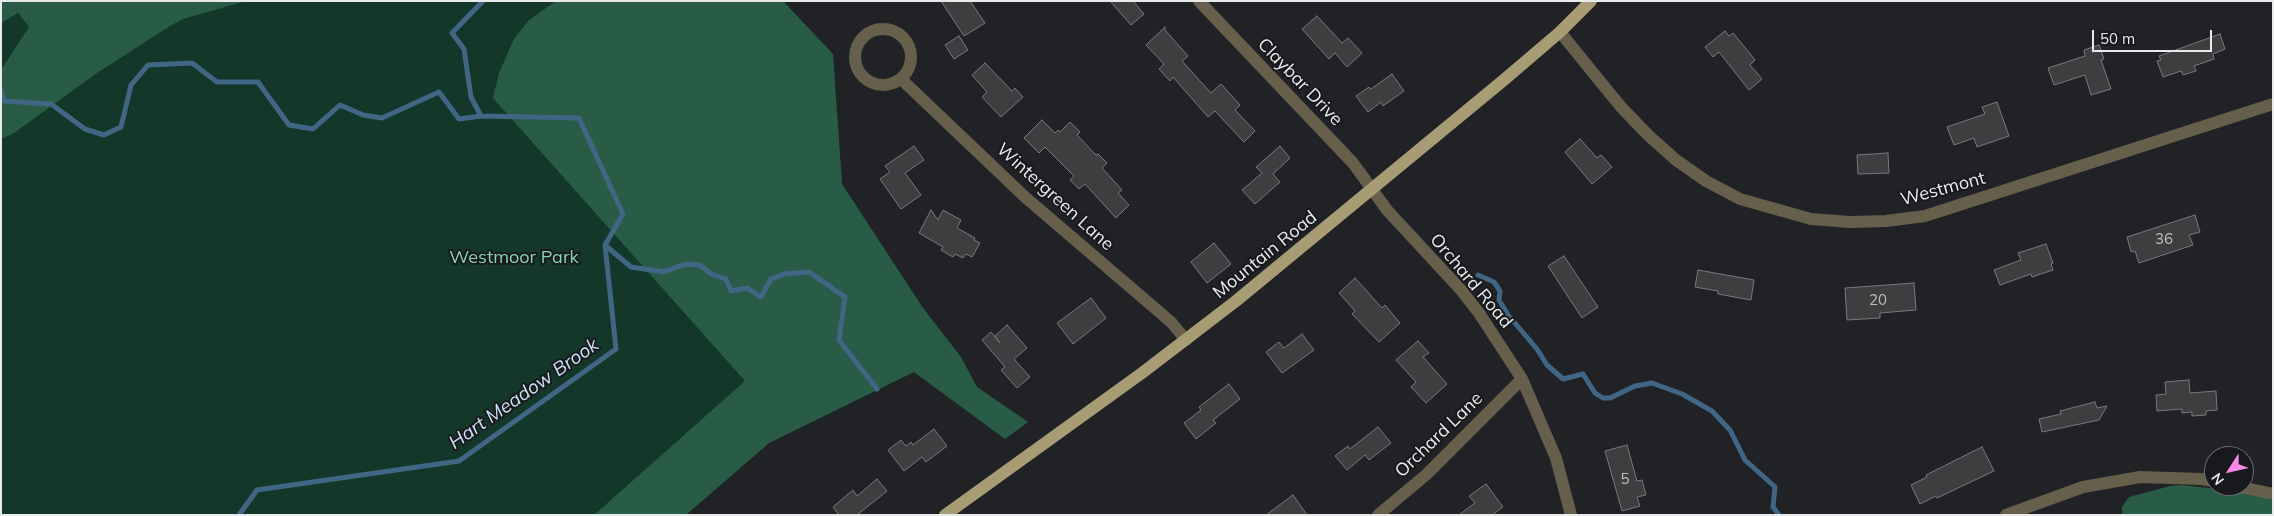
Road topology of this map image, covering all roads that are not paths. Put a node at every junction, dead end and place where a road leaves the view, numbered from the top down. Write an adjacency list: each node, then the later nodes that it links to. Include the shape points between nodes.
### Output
1 (1199, 1): 6 (street, Claybar Drive, via 1353,163)
2 (1591, 1): 3 (main road, Mountain Road)
3 (1560, 32): 5 (street, Westmont, via 1621,107 1676,160 1740,199 1810,219 1850,222 1925,216); 6 (main road, Mountain Road)
4 (901, 79): 4 (street, via 911,62 903,38 886,30 865,36 856,53 862,75 878,85 888,85); 7 (street, Wintergreen Lane, via 1025,197 1171,322)
5 (2273, 104)
6 (1372, 190): 7 (main road, Mountain Road); 8 (street, Orchard Road, via 1386,210 1475,307)
7 (1186, 340): 12 (main road, Mountain Road)
8 (1522, 379): 13 (street, Orchard Lane, via 1427,474); 14 (street, Orchard Road, via 1556,458)
9 (2204, 479): 15 (street, via 2140,477 2083,487)
10 (2254, 490): 11 (street)
11 (2273, 494)
12 (945, 515)
13 (1378, 515)
14 (1571, 515)
15 (2006, 515)

